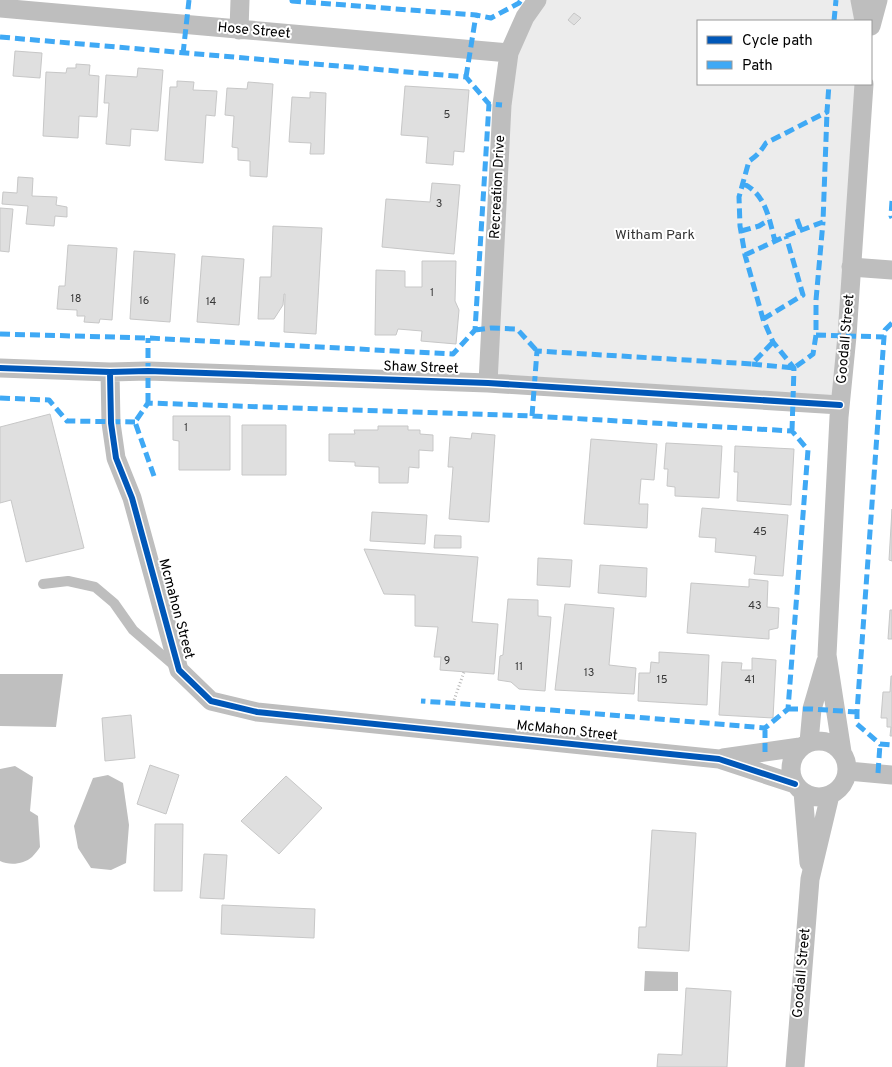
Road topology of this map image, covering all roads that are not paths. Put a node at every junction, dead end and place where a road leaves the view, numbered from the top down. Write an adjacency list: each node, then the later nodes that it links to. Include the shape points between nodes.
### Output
1 (240, 0): 8 (street)
2 (538, 0): 9 (street, Recreation Drive, via 525,17)
3 (860, 0): 6 (street)
4 (878, 0): 7 (street)
5 (0, 8): 8 (street, Hose Street)
6 (864, 20)
7 (872, 22)
8 (240, 30): 9 (street, Hose Street)
9 (509, 53): 15 (street, Recreation Drive, via 502,104)
10 (864, 85): 11 (street, Goodall Street)
11 (851, 267): 12 (street); 16 (street, Goodall Street)
12 (892, 270)
13 (0, 368): 14 (street, Shaw Street)
14 (110, 372): 15 (street, Shaw Street); 19 (street, Mcmahon Street, via 111,423 116,458 132,498)
15 (488, 383): 16 (street, Shaw Street)
16 (840, 405): 18 (street, Goodall Street)
17 (43, 584): 19 (lane, via 68,581 95,586 114,603 133,630)
18 (827, 655): 21 (street, Goodall Street); 22 (street, Goodall Street)
19 (179, 670): 20 (street, Mcmahon Street, via 211,701 257,712)
20 (413, 729): 23 (street, McMahon Street)
21 (804, 745): 22 (street, via 818,740 827,741); 23 (street); 26 (street, via 793,758 791,772)
22 (842, 752): 24 (street)
23 (719, 759): 26 (street)
24 (848, 771): 25 (street); 27 (street, via 842,786)
25 (892, 775)
26 (799, 788): 27 (street, via 812,796); 28 (street)
27 (830, 795): 28 (street)
28 (810, 879): 29 (street, Goodall Street)
29 (795, 1067)

